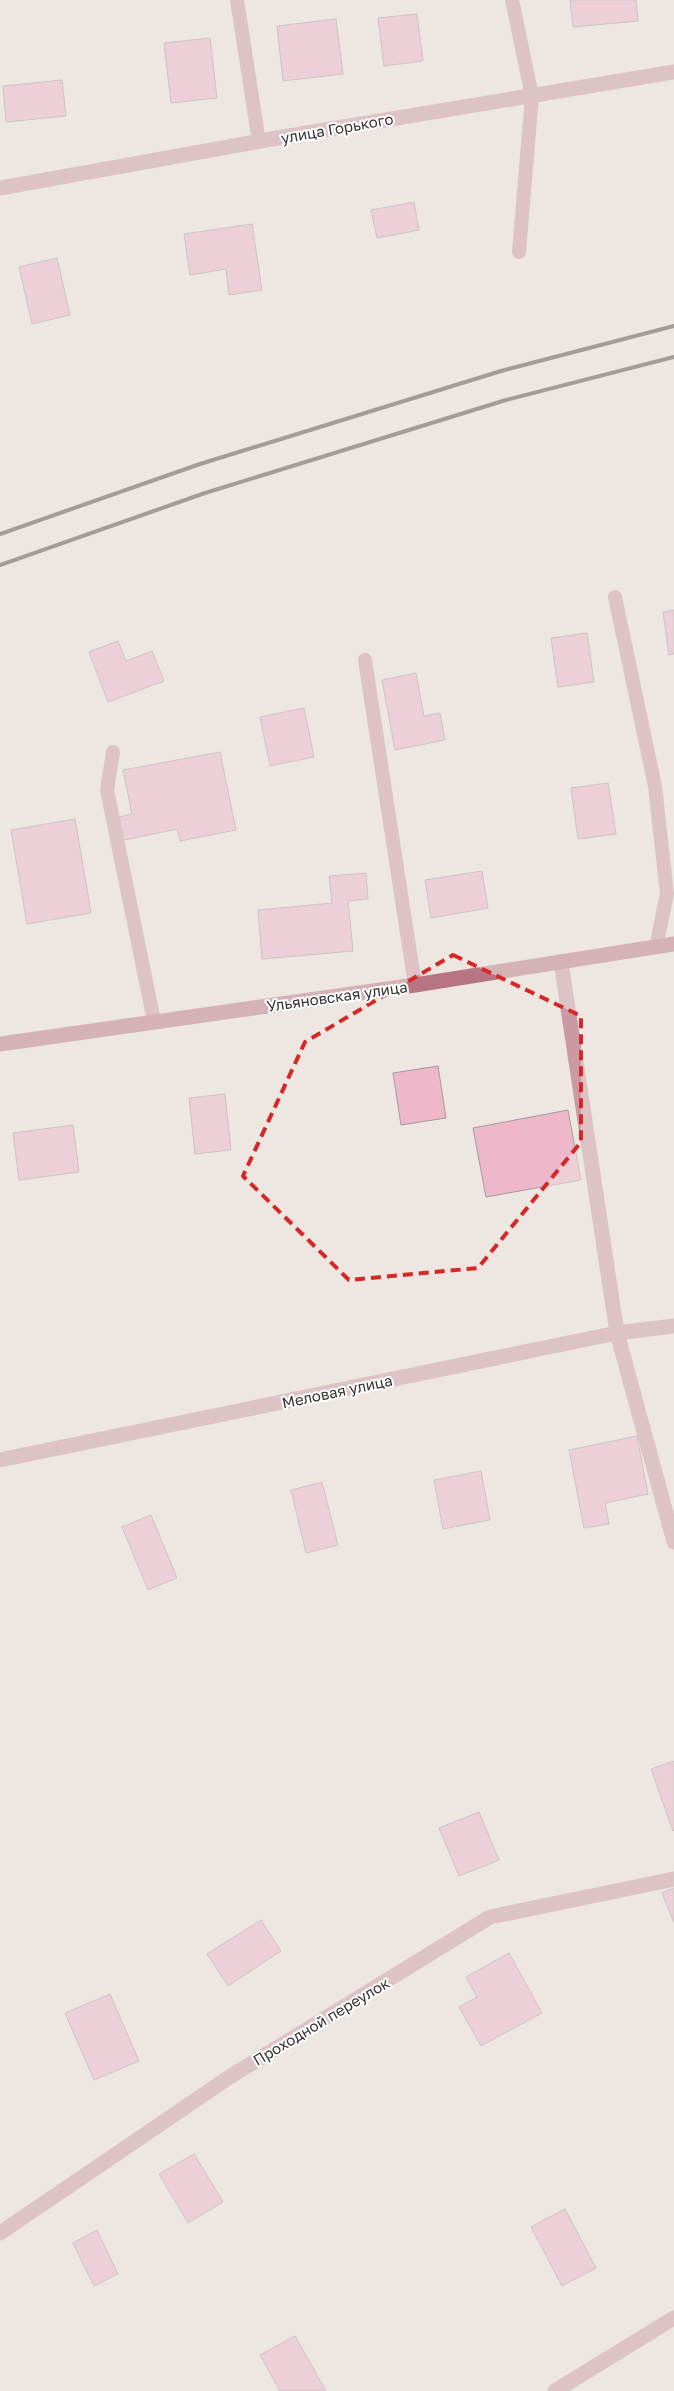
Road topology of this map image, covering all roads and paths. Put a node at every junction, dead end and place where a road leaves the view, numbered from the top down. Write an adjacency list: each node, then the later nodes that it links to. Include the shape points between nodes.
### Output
1 (236, 0): 5 (lane)
2 (512, 0): 4 (lane)
3 (674, 72): 4 (street, улица Горького)
4 (532, 96): 5 (street, улица Горького); 7 (lane)
5 (259, 142): 6 (street, улица Горького)
6 (0, 188)
7 (519, 252)
8 (615, 597): 12 (lane, via 655,786 667,894)
9 (365, 660): 14 (lane)
10 (113, 752): 15 (lane, via 107,790)
11 (674, 944): 12 (main road, Ульяновская улица)
12 (656, 947): 13 (main road, Ульяновская улица)
13 (560, 962): 14 (main road, Ульяновская улица); 18 (street)
14 (415, 985): 15 (main road, Ульяновская улица)
15 (154, 1021): 16 (main road, Ульяновская улица)
16 (0, 1044)
17 (674, 1326): 18 (street, Меловая улица)
18 (617, 1333): 19 (street, Меловая улица); 20 (street)
19 (0, 1460)
20 (674, 1542)
21 (674, 1878): 22 (street, Проходной переулок, via 490,1917 231,2076)
22 (0, 2233)
23 (674, 2318): 24 (street)
24 (555, 2391)

